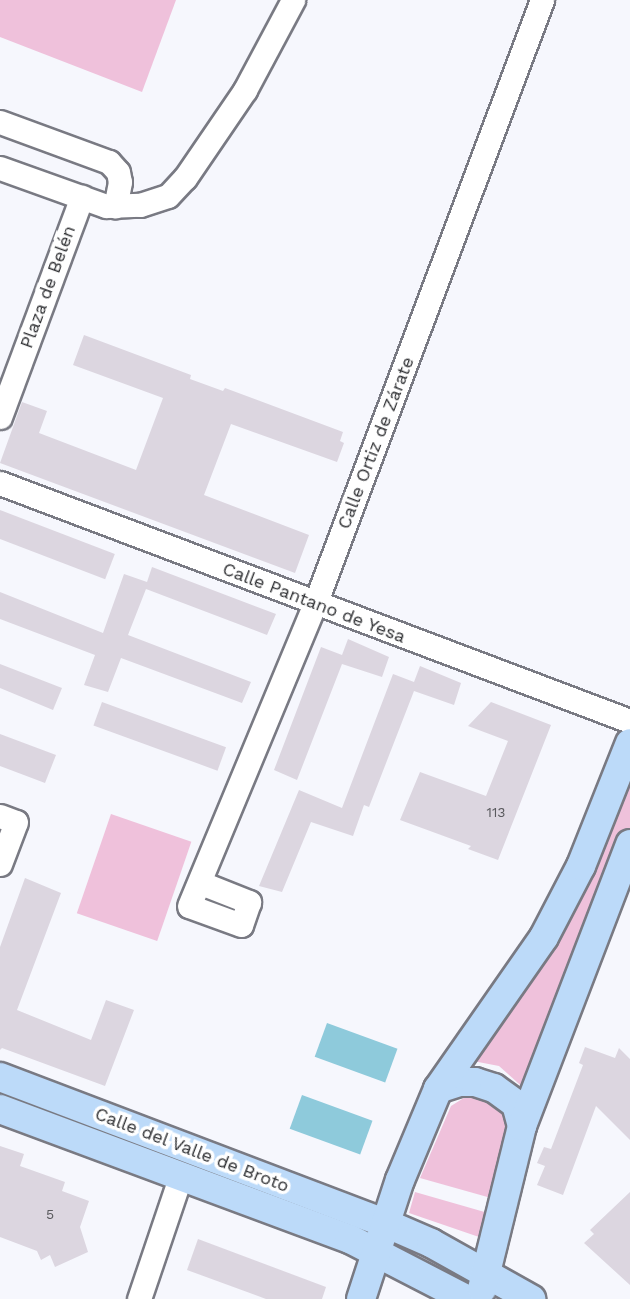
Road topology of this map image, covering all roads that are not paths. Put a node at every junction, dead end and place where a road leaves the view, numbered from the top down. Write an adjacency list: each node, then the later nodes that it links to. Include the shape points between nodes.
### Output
1 (293, 0): 6 (street, via 245,90 176,189 153,202)
2 (542, 0): 9 (street, Calle Ortiz de Zárate)
3 (0, 122): 6 (street, via 109,162 120,182)
4 (0, 168): 5 (street)
5 (82, 197): 6 (street); 7 (street, Plaza de Belén)
6 (115, 207)
7 (0, 417)
8 (0, 483): 9 (street, Calle Pantano de Yesa)
9 (315, 604): 10 (street, Calle Pantano de Yesa); 15 (street, Calle Ortiz de Zárate)
10 (630, 721)
11 (630, 743): 17 (main road, via 568,895 528,963)
12 (0, 816): 14 (street, via 16,822)
13 (630, 844): 19 (main road)
14 (0, 864)
15 (201, 883)
16 (0, 1077): 21 (main road, Calle del Valle de Broto)
17 (438, 1089): 19 (main road, via 459,1082 495,1088 516,1104); 21 (main road)
18 (0, 1109): 20 (main road, Calle del Valle de Broto)
19 (522, 1126): 23 (main road)
20 (181, 1175): 22 (main road, Calle del Valle de Broto); 24 (street)
21 (385, 1223): 22 (main road); 23 (main road, Calle del Valle de Broto)
22 (376, 1250): 25 (main road); 26 (main road, Calle del Valle de Broto)
23 (483, 1286): 27 (main road, Calle del Valle de Broto)
24 (139, 1299)
25 (361, 1299)
26 (466, 1299)
27 (531, 1299)

